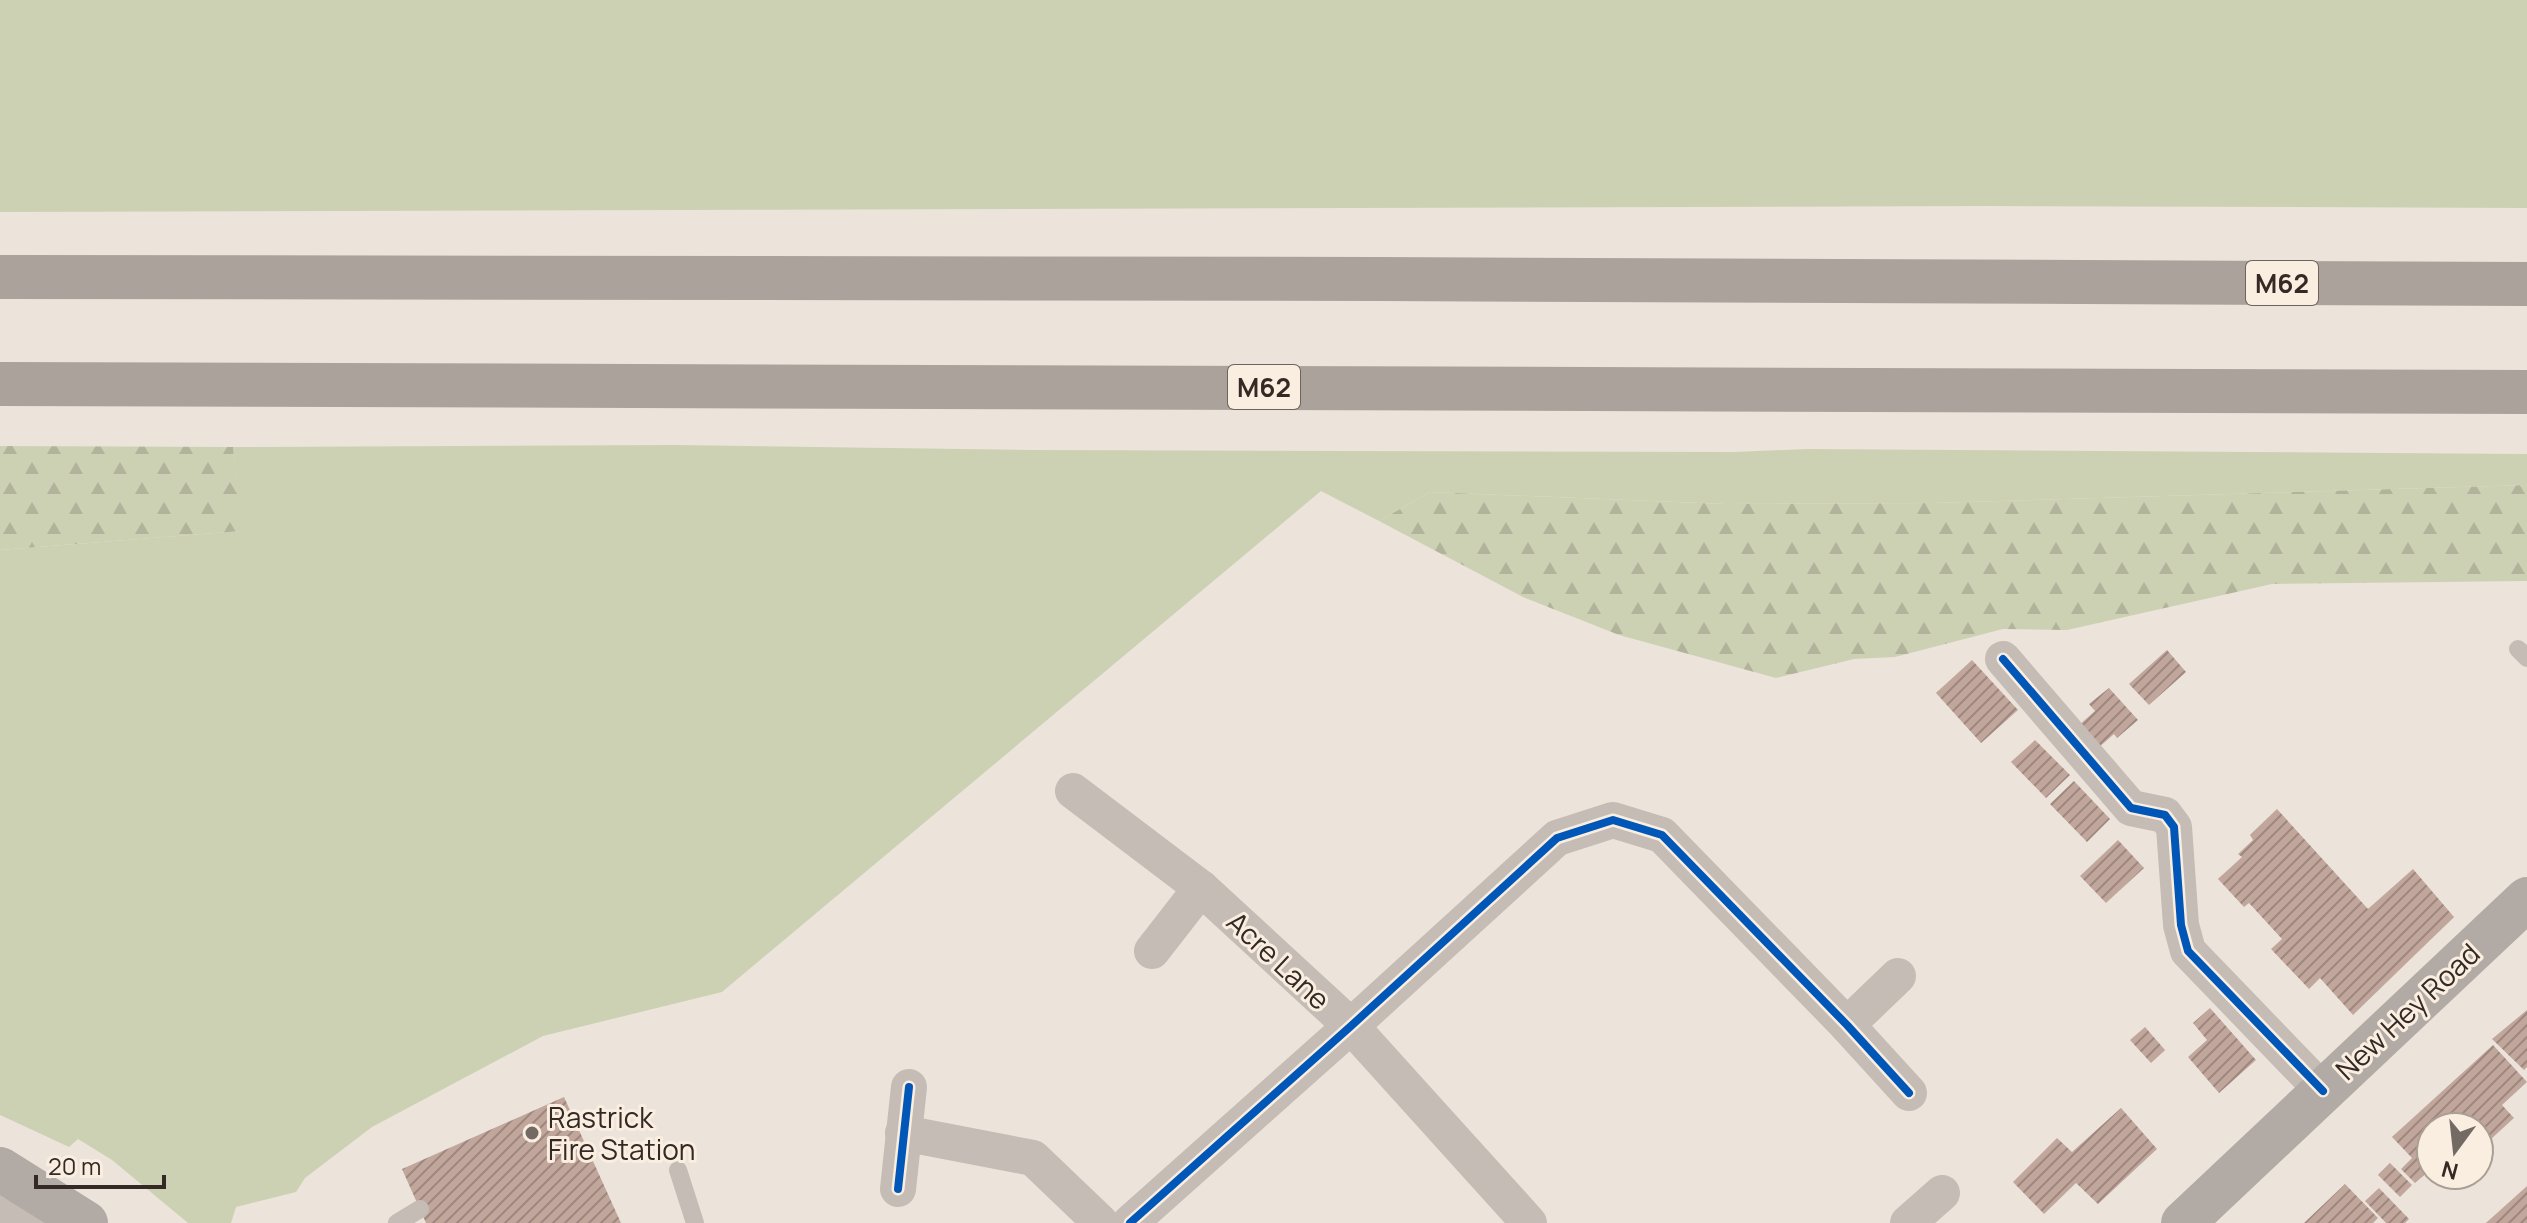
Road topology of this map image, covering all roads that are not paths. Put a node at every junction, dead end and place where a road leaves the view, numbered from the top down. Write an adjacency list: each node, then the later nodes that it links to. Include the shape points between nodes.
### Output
1 (0, 277): 2 (highway, M62)
2 (2527, 284)
3 (0, 384): 4 (highway, M62)
4 (2527, 392)
5 (2003, 659): 14 (street, via 2131,808 2165,815 2174,827 2181,925 2188,951)
6 (1073, 791): 7 (street, Acre Lane)
7 (1201, 888): 9 (street); 12 (street, Acre Lane)
8 (2527, 899): 14 (main road, New Hey Road)
9 (1152, 951)
10 (1898, 976): 11 (street)
11 (1847, 1025): 12 (street, via 1662,835 1613,820 1557,838); 15 (street)
12 (1351, 1026): 28 (street); 29 (street, Acre Lane)
13 (909, 1087): 16 (street)
14 (2323, 1091): 31 (main road, New Hey Road)
15 (1909, 1093)
16 (903, 1133): 19 (street); 27 (street, via 1033,1158)
17 (0, 1169): 24 (main road)
18 (678, 1170): 26 (lane)
19 (898, 1189)
20 (1942, 1193): 30 (street)
21 (420, 1209): 25 (lane)
22 (0, 1212): 23 (street)
23 (46, 1223)
24 (86, 1223)
25 (397, 1223)
26 (695, 1223)
27 (1101, 1223)
28 (1130, 1223)
29 (1529, 1223)
30 (1908, 1223)
31 (2183, 1223)

